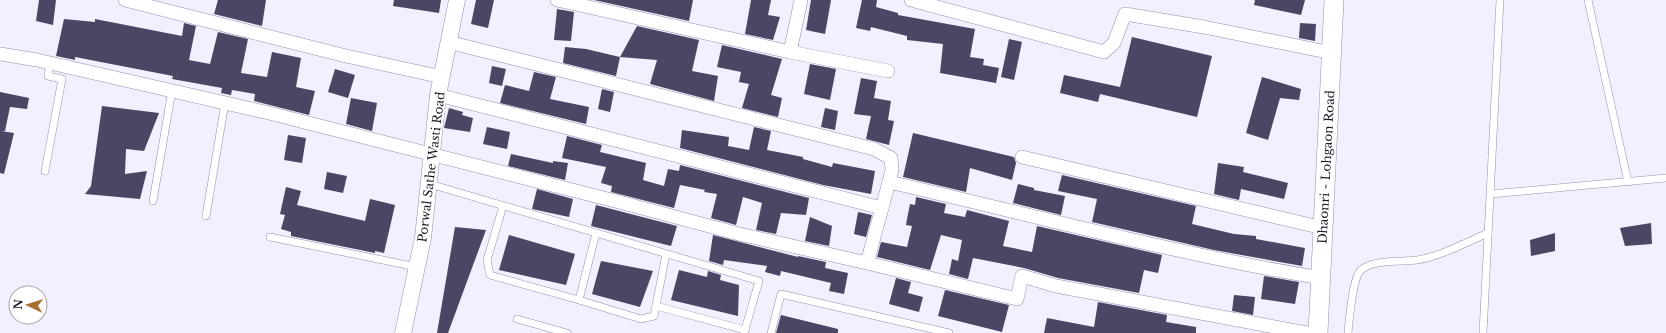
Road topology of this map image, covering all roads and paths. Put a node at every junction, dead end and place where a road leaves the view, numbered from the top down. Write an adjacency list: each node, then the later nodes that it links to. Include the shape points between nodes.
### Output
1 (125, 0): 15 (street, via 346,56)
2 (457, 0): 9 (street, Porwal Sathe Wasti Road)
3 (557, 0): 10 (street)
4 (801, 0): 10 (street)
5 (911, 0): 12 (street, via 1104,52 1114,43 1125,14 1204,27)
6 (1334, 0): 12 (main road, Dhaonri - Lohgaon Road)
7 (1500, 0): 26 (lane)
8 (1588, 0): 24 (lane)
9 (448, 42): 15 (street, Porwal Sathe Wasti Road); 23 (street, via 874,149 891,158)
10 (790, 52): 14 (street)
11 (0, 54): 13 (street)
12 (1332, 54): 31 (main road, Dhaonri - Lohgaon Road)
13 (50, 63): 16 (street); 21 (lane, via 48,76 62,79)
14 (888, 71)
15 (442, 77): 17 (street, Porwal Sathe Wasti Road)
16 (172, 90): 18 (street); 27 (lane)
17 (438, 95): 19 (street, Porwal Sathe Wasti Road); 29 (street)
18 (225, 103): 19 (street); 30 (lane)
19 (431, 154): 25 (street, Porwal Sathe Wasti Road); 36 (street, via 738,234)
20 (1022, 157): 31 (street)
21 (45, 171)
22 (1666, 178): 24 (lane)
23 (889, 182): 29 (street); 38 (street, via 1124,239 1253,267)
24 (1628, 182): 26 (lane)
25 (430, 184): 28 (lane); 37 (street, Porwal Sathe Wasti Road)
26 (1491, 194): 33 (lane)
27 (153, 201)
28 (504, 206): 32 (lane); 39 (lane, via 487,260 490,275)
29 (882, 208): 36 (street)
30 (206, 216)
31 (1324, 228): 38 (main road, Dhaonri - Lohgaon Road)
32 (596, 233): 35 (lane); 39 (lane)
33 (1488, 233): 49 (lane, via 1418,260 1382,263 1360,271 1350,312); 50 (lane)
34 (270, 237): 37 (lane)
35 (666, 254): 40 (lane); 42 (lane, via 759,281)
36 (867, 263): 47 (street, via 1017,299 1022,276 1056,286)
37 (417, 267): 43 (street, Porwal Sathe Wasti Road)
38 (1321, 278): 48 (main road, Dhaonri - Lohgaon Road)
39 (579, 300): 40 (lane, via 641,319 654,316)
40 (656, 306): 42 (lane)
41 (517, 319): 44 (lane)
42 (744, 331)
43 (403, 333)
44 (567, 333)
45 (771, 333): 46 (lane, via 781,294)
46 (949, 333)
47 (1307, 333)
48 (1318, 333)
49 (1348, 333)
50 (1483, 333)

